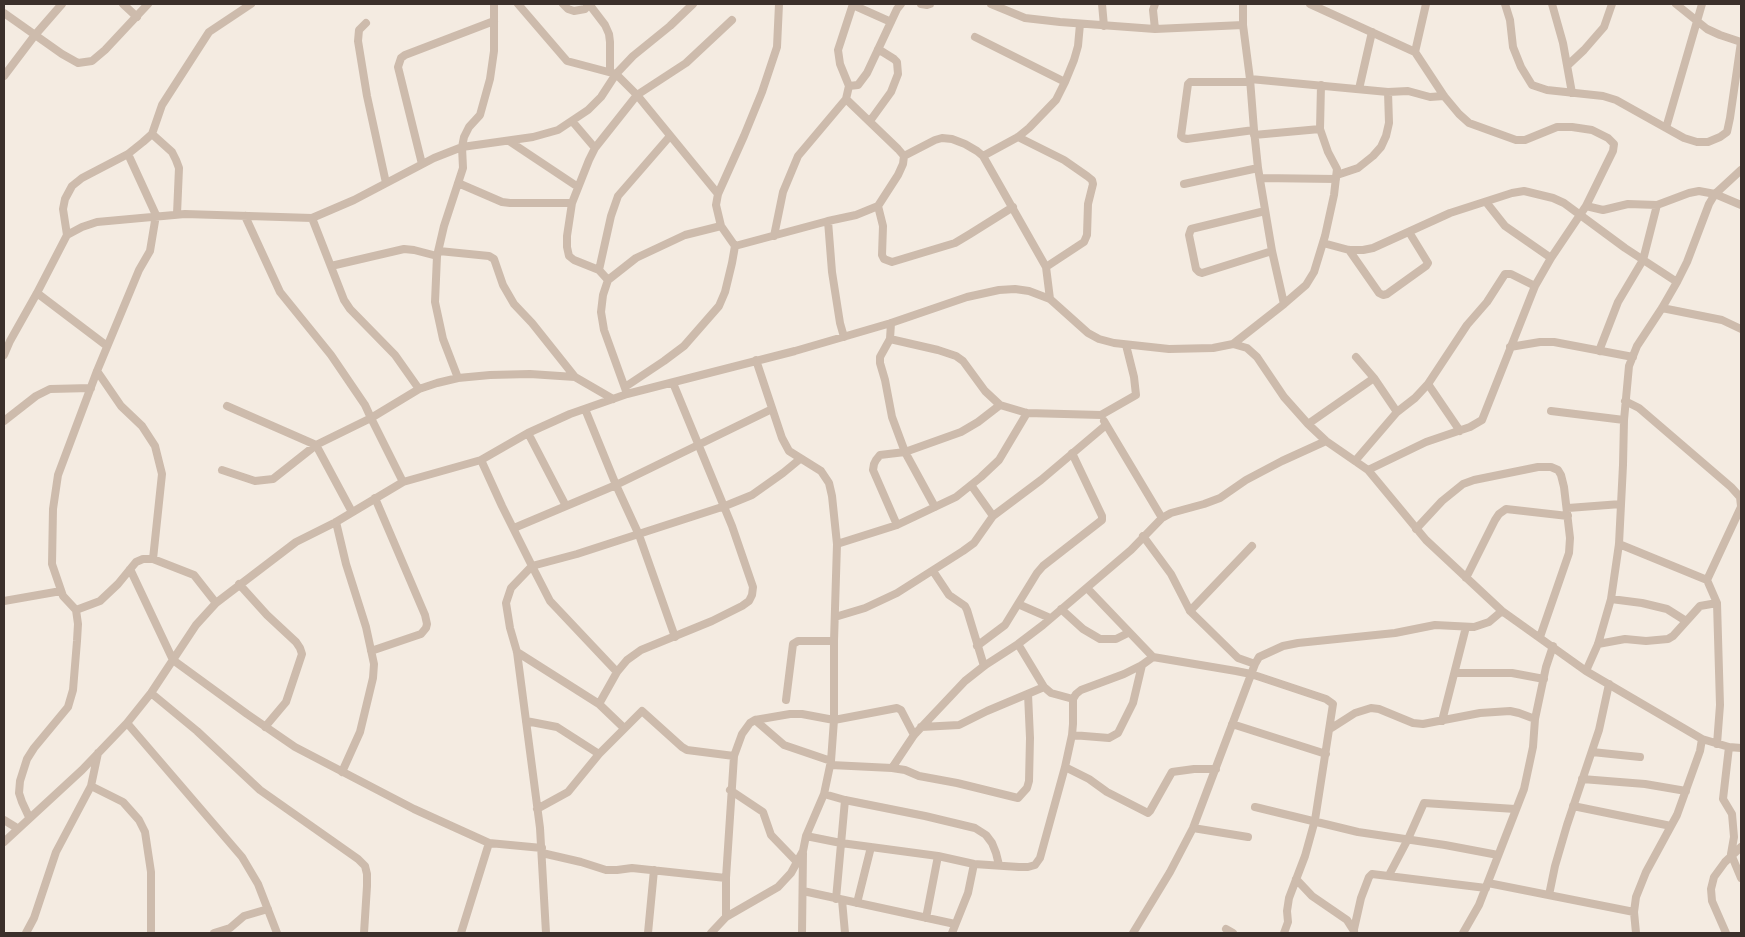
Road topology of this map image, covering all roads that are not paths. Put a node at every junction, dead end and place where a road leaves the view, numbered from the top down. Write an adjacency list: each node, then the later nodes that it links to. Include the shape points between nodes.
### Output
1 (62, 4): 38 (street)
2 (123, 4): 27 (street)
3 (148, 4): 27 (street)
4 (251, 4): 61 (street, via 209,32 162,106)
5 (494, 4): 29 (street)
6 (518, 4): 44 (street, via 567,61)
7 (562, 4): 8 (street, via 574,11 585,9)
8 (589, 4): 44 (street, via 608,34)
9 (693, 4): 44 (street)
10 (779, 4): 79 (street, via 777,47 762,92)
11 (901, 4): 30 (street)
12 (921, 4): 13 (street)
13 (930, 4)
14 (991, 4): 33 (street, via 1025,18)
15 (1102, 4): 35 (street)
16 (1154, 4): 36 (street)
17 (1243, 4): 34 (street)
18 (1310, 4): 37 (street)
19 (1426, 4): 42 (street)
20 (1505, 4): 52 (street, via 1514,47 1526,78 1540,89)
21 (1552, 4): 43 (street)
22 (1612, 4): 43 (street, via 1604,27)
23 (1676, 4): 31 (street)
24 (1702, 4): 31 (street)
25 (853, 5): 30 (street); 49 (street, via 838,50)
26 (4, 13): 38 (street)
27 (137, 17): 38 (street, via 92,61 78,63)
28 (732, 20): 53 (street, via 686,63)
29 (494, 21): 65 (street, via 494,51 485,98 480,115 468,127); 70 (street, via 401,58 398,67)
30 (891, 22): 41 (street)
31 (1697, 22): 40 (street); 58 (street)
32 (366, 23): 75 (street, via 359,30 358,41)
33 (1080, 24): 35 (street); 47 (street, via 1078,46)
34 (1243, 25): 36 (street); 46 (street)
35 (1104, 26): 36 (street)
36 (1155, 29)
37 (1372, 32): 42 (street); 50 (street)
38 (35, 35): 45 (street)
39 (975, 37): 47 (street)
40 (1741, 42): 58 (street, via 1727,132 1708,142 1697,142)
41 (878, 49): 49 (street, via 860,83); 57 (street, via 897,62 898,74 891,92)
42 (1415, 52): 54 (street)
43 (1568, 65): 52 (street)
44 (613, 73): 53 (street); 56 (street, via 601,97)
45 (4, 76)
46 (1250, 80): 48 (street); 60 (street); 60 (street, via 1190,82 1181,136 1187,139)
47 (1066, 82): 63 (street, via 1056,100)
48 (1321, 85): 50 (street); 59 (street)
49 (849, 86): 55 (street)
50 (1359, 89): 51 (street)
51 (1388, 92): 54 (street); 73 (street, via 1389,124 1381,147 1358,168)
52 (1572, 93): 58 (street, via 1616,100)
53 (637, 95): 62 (street); 66 (street)
54 (1444, 96): 86 (street, via 1469,122 1516,140 1526,140 1556,127 1592,130 1608,138 1614,144 1613,151)
55 (846, 100): 57 (street); 98 (street, via 798,156 783,192)
56 (572, 121): 64 (street, via 558,130); 66 (street)
57 (870, 121): 68 (street)
58 (1666, 128)
59 (1320, 129): 60 (street); 73 (street, via 1335,164)
60 (1254, 133): 71 (street)
61 (152, 134): 67 (street); 89 (street, via 172,152 179,168)
62 (670, 136): 79 (street); 108 (street, via 618,196 610,216)
63 (1018, 137): 69 (street); 107 (street, via 1064,160 1093,184 1084,242)
64 (509, 141): 65 (street); 78 (street)
65 (462, 147): 70 (street); 76 (street, via 463,168)
66 (595, 148): 78 (street)
67 (128, 154): 91 (street); 97 (street, via 72,186 63,209)
68 (904, 156): 69 (street, via 942,138 965,144); 85 (street, via 898,175)
69 (983, 156): 87 (street)
70 (422, 164): 75 (street)
71 (1258, 168): 74 (street); 77 (street)
72 (1741, 170): 80 (street)
73 (1336, 177): 74 (street); 99 (street)
74 (1260, 178): 88 (street)
75 (386, 183): 93 (street)
76 (458, 183): 82 (street, via 502,202); 103 (street)
77 (1184, 184)
78 (578, 186): 82 (street)
79 (718, 194): 95 (street, via 716,206)
80 (1715, 194): 83 (street, via 1699,191); 84 (street); 110 (street)
81 (1486, 202): 90 (street, via 1524,191 1553,198); 96 (street); 104 (street, via 1505,226)
82 (572, 203): 108 (street, via 566,236 570,256)
83 (1657, 205): 86 (street, via 1628,204 1603,210); 105 (street)
84 (1741, 205)
85 (878, 206): 87 (street, via 883,226 882,255 888,262 954,242); 94 (street)
86 (1586, 206): 90 (street)
87 (1013, 207): 107 (street)
88 (1265, 211): 102 (street); 102 (street, via 1191,229 1189,235 1196,269 1202,273)
89 (177, 214): 91 (street); 92 (street)
90 (1581, 214): 104 (street); 105 (street)
91 (156, 215): 97 (street, via 98,222); 122 (street, via 150,251)
92 (246, 216): 93 (street); 148 (street, via 280,292 331,355)
93 (312, 218): 106 (street)
94 (828, 221): 98 (street); 118 (street, via 832,272)
95 (721, 226): 100 (street); 109 (street, via 685,235 636,258)
96 (1409, 232): 101 (street, via 1373,248); 101 (street, via 1428,263 1387,294 1380,293)
97 (67, 235): 112 (street)
98 (774, 236): 100 (street)
99 (1323, 243): 101 (street); 114 (street, via 1314,272 1306,285)
100 (734, 246): 137 (street, via 719,306 684,346)
101 (1349, 250)
102 (1272, 251): 114 (street)
103 (438, 253): 106 (street, via 404,249); 130 (street, via 494,259 514,304); 131 (street, via 435,302 443,340)
104 (1551, 258): 111 (street)
105 (1643, 260): 110 (street); 124 (street, via 1618,302)
106 (331, 266): 136 (street, via 350,309 395,355)
107 (1046, 267): 113 (street)
108 (599, 270): 109 (street)
109 (608, 280): 137 (street, via 602,295 601,312 604,330)
110 (1677, 282): 115 (street)
111 (1535, 286): 123 (street); 134 (street, via 1505,274)
112 (37, 293): 122 (street); 125 (street)
113 (1050, 299): 116 (street, via 1015,289 999,290 967,297); 121 (street, via 1088,333)
114 (1284, 304): 120 (street)
115 (1662, 308): 117 (street, via 1722,320); 127 (street)
116 (891, 323): 118 (street); 119 (street)
117 (1741, 329)
118 (844, 337): 128 (street)
119 (890, 339): 140 (street, via 956,356); 158 (street, via 880,363)
120 (1233, 344): 121 (street, via 1188,349); 151 (street, via 1247,348 1257,357)
121 (1126, 345): 147 (street, via 1136,395)
122 (108, 346): 129 (street)
123 (1510, 347): 124 (street, via 1554,342); 153 (street, via 1482,420)
124 (1599, 351): 127 (street)
125 (4, 355)
126 (1356, 357): 132 (street)
127 (1633, 357): 139 (street)
128 (756, 360): 133 (street); 143 (street)
129 (97, 371): 135 (street); 187 (street, via 155,446 162,474)
130 (575, 377): 131 (street, via 530,374); 138 (street)
131 (458, 378): 136 (street)
132 (1374, 378): 145 (street); 151 (street)
133 (673, 383): 137 (street); 156 (street)
134 (1428, 384): 145 (street); 153 (street)
135 (91, 388): 150 (street, via 50,389); 195 (street, via 58,475 53,509 52,564)
136 (418, 389): 148 (street)
137 (626, 390): 138 (street)
138 (613, 399): 142 (street)
139 (1625, 401): 149 (street); 172 (street, via 1639,408 1730,487 1740,497)
140 (1000, 405): 146 (street); 158 (street, via 962,432)
141 (227, 406): 157 (street)
142 (585, 409): 154 (street); 166 (street)
143 (772, 409): 156 (street); 160 (street, via 789,451)
144 (1551, 411): 149 (street)
145 (1398, 412): 162 (street)
146 (1028, 413): 147 (street); 167 (street, via 999,460)
147 (1101, 415): 152 (street)
148 (371, 418): 157 (street); 165 (street)
149 (1624, 420): 169 (street)
150 (4, 421)
151 (1308, 424): 155 (street)
152 (1106, 425): 159 (street); 177 (street)
153 (1460, 430): 164 (street, via 1426,442)
154 (528, 433): 161 (street); 170 (street)
155 (1326, 441): 162 (street); 177 (street, via 1260,472 1220,498)
156 (699, 444): 166 (street); 171 (street)
157 (316, 445): 163 (street, via 273,479 255,481); 174 (street)
158 (904, 452): 173 (street); 179 (street, via 880,456 873,470)
159 (1072, 453): 176 (street); 200 (street, via 1102,520 1043,566)
160 (800, 459): 171 (street, via 752,494); 184 (street, via 822,471 829,483)
161 (481, 460): 165 (street); 180 (street)
162 (1355, 462): 164 (street)
163 (222, 470)
164 (1368, 470): 181 (street)
165 (403, 482): 168 (street)
166 (616, 485): 170 (street); 182 (street)
167 (971, 485): 173 (street); 176 (street)
168 (376, 498): 174 (street); 217 (street, via 427,624 421,634)
169 (1621, 504): 175 (street); 185 (street)
170 (566, 506): 180 (street)
171 (724, 506): 182 (street); 210 (street, via 753,588 752,595 742,606)
172 (1741, 506): 192 (street)
173 (935, 507): 179 (street)
174 (352, 512): 178 (street)
175 (1568, 512): 181 (street, via 1558,470 1538,467 1463,484); 191 (street, via 1506,509 1495,520); 211 (street, via 1569,553)
176 (992, 516): 190 (street, via 974,543)
177 (1162, 518): 183 (street)
178 (336, 522): 193 (street, via 296,542); 217 (street)
179 (897, 526): 184 (street)
180 (514, 528): 188 (street)
181 (1416, 529): 191 (street)
182 (638, 534): 188 (street); 210 (street)
183 (1143, 536): 194 (street); 203 (street, via 1171,574)
184 (837, 544): 205 (street)
185 (1619, 544): 192 (street); 196 (street)
186 (1252, 546): 203 (street)
187 (153, 559): 189 (street, via 136,562); 198 (street, via 194,575)
188 (532, 566): 218 (street, via 511,588 506,604); 225 (street, via 550,601)
189 (130, 569): 201 (street, via 100,601); 220 (street)
190 (933, 571): 205 (street, via 865,608); 215 (street, via 949,595 965,606)
191 (1466, 578): 204 (street)
192 (1707, 580): 199 (street)
193 (239, 584): 198 (street); 243 (street, via 296,642 302,654 286,702)
194 (1087, 588): 202 (street); 209 (street)
195 (61, 591): 197 (street); 201 (street)
196 (1612, 599): 207 (street, via 1667,609); 214 (street)
197 (4, 601)
198 (216, 603): 220 (street)
199 (1717, 603): 207 (street, via 1700,606); 250 (street, via 1720,705)
200 (1018, 604): 206 (street); 215 (street, via 1005,625)
201 (76, 610): 276 (street, via 78,624 71,697 68,706 30,754 20,781 19,793)
202 (1061, 610): 206 (street); 209 (street, via 1082,629 1100,639 1116,639)
203 (1190, 611): 221 (street, via 1238,658)
204 (1502, 612): 208 (street, via 1482,625); 211 (street)
205 (835, 617): 212 (street)
206 (1050, 618): 213 (street)
207 (1686, 621): 214 (street, via 1668,639 1625,639)
208 (1466, 627): 221 (street, via 1435,625 1395,633 1298,643 1266,653); 226 (street)
209 (1128, 632): 219 (street)
210 (675, 637): 225 (street, via 641,650)
211 (1540, 637): 216 (street)
212 (834, 641): 234 (street, via 798,641 793,644); 238 (street)
213 (1018, 644): 223 (street); 230 (street)
214 (1598, 644): 224 (street)
215 (977, 646): 223 (street)
216 (1553, 646): 224 (street); 228 (street)
217 (371, 651): 263 (street, via 373,678 360,732)
218 (518, 652): 235 (street); 239 (street)
219 (1153, 657): 222 (street); 227 (street)
220 (173, 660): 231 (street); 243 (street)
221 (1255, 664): 227 (street)
222 (1142, 665): 233 (street, via 1080,690); 248 (street, via 1134,703 1118,733 1109,738)
223 (984, 666): 245 (street, via 965,680)
224 (1586, 671): 229 (street)
225 (617, 672): 235 (street)
226 (1455, 673): 228 (street, via 1512,673); 240 (street)
227 (1251, 674): 242 (street); 246 (street, via 1330,701 1333,704)
228 (1544, 679): 236 (street)
229 (1609, 684): 249 (street); 254 (street)
230 (1044, 687): 232 (street); 233 (street, via 1051,693)
231 (151, 693): 241 (street); 318 (street, via 265,794 365,866)
232 (1028, 694): 245 (street, via 959,725); 261 (street, via 1029,781 1018,798)
233 (1073, 699): 248 (street)
234 (786, 700)
235 (599, 704): 244 (street)
236 (1535, 719): 240 (street, via 1510,711); 273 (street, via 1528,775)
237 (755, 720): 238 (street, via 796,714); 257 (street, via 742,734); 259 (street, via 784,745)
238 (834, 720): 247 (street, via 897,708); 259 (street)
239 (526, 721): 255 (street, via 557,727); 272 (street)
240 (1442, 721): 246 (street, via 1413,723 1372,708 1355,713)
241 (126, 722): 253 (street); 308 (street, via 242,857)
242 (1232, 724): 256 (street); 262 (street)
243 (265, 726): 263 (street, via 295,747)
244 (624, 728): 255 (street); 257 (street, via 642,711 682,748)
245 (921, 728): 247 (street)
246 (1330, 728): 256 (street)
247 (914, 735): 261 (street)
248 (1072, 735): 260 (street)
249 (1702, 739): 250 (street); 267 (street)
250 (1717, 744): 251 (street)
251 (1729, 747): 252 (street); 275 (street, via 1724,798)
252 (1741, 748)
253 (99, 751): 265 (street); 276 (street)
254 (1592, 752): 258 (street); 264 (street)
255 (599, 754): 272 (street, via 568,792)
256 (1326, 754): 278 (street)
257 (734, 756): 266 (street)
258 (1640, 757)
259 (831, 763): 261 (street); 268 (street)
260 (1065, 766): 262 (street, via 1148,813 1172,772); 297 (street, via 1040,858 1028,867)
261 (892, 768)
262 (1216, 769): 281 (street)
263 (342, 772): 286 (street)
264 (1582, 779): 267 (street); 270 (street)
265 (90, 786): 314 (street, via 56,852); 315 (street, via 123,802 145,832 151,872)
266 (730, 790): 295 (street, via 763,812 770,835); 300 (street)
267 (1686, 790): 279 (street)
268 (824, 794): 269 (street); 282 (street)
269 (845, 800): 287 (street); 297 (street, via 975,828 992,843)
270 (1573, 806): 279 (street); 305 (street)
271 (1255, 807): 278 (street)
272 (537, 809): 290 (street)
273 (1515, 809): 284 (street, via 1424,803); 293 (street)
274 (1741, 812): 275 (street)
275 (1732, 814): 292 (street, via 1734,837)
276 (29, 817): 280 (street)
277 (4, 820): 280 (street)
278 (1314, 820): 284 (street, via 1358,832); 302 (street)
279 (1671, 826): 309 (street, via 1646,872)
280 (17, 828): 285 (street)
281 (1193, 828): 283 (street); 326 (street)
282 (806, 836): 287 (street); 291 (street)
283 (1248, 837)
284 (1408, 839): 293 (street); 299 (street)
285 (4, 842)
286 (489, 843): 290 (street); 319 (street)
287 (842, 843): 288 (street); 306 (street)
288 (871, 847): 294 (street); 307 (street)
289 (1741, 847): 292 (street)
290 (542, 851): 298 (street, via 606,870); 320 (street)
291 (803, 851): 295 (street); 304 (street)
292 (1731, 854): 301 (street); 330 (street, via 1714,877 1711,889 1712,901)
293 (1498, 855): 303 (street)
294 (938, 856): 296 (street); 311 (street)
295 (797, 862): 310 (street, via 778,887)
296 (974, 864): 297 (street); 312 (street, via 968,893)
297 (999, 865)
298 (654, 870): 300 (street); 321 (street)
299 (1389, 875): 303 (street); 313 (street, via 1372,874 1369,877)
300 (726, 878): 310 (street)
301 (1741, 878)
302 (1296, 879): 313 (street, via 1312,896 1347,920); 327 (street, via 1289,898)
303 (1487, 885): 305 (street); 328 (street, via 1480,905)
304 (803, 891): 306 (street); 323 (street)
305 (1549, 896): 309 (street)
306 (839, 899): 307 (street); 324 (street)
307 (857, 903): 311 (street)
308 (268, 908): 316 (street, via 244,916 230,928); 317 (street)
309 (1634, 912): 329 (street)
310 (726, 917): 322 (street)
311 (926, 918): 312 (street)
312 (955, 924): 325 (street)
313 (1354, 931)
314 (26, 933)
315 (151, 933)
316 (214, 933)
317 (277, 933)
318 (364, 933)
319 (461, 933)
320 (546, 933)
321 (648, 933)
322 (711, 933)
323 (802, 933)
324 (844, 933)
325 (952, 933)
326 (1133, 933)
327 (1284, 933)
328 (1463, 933)
329 (1636, 933)
330 (1726, 933)

